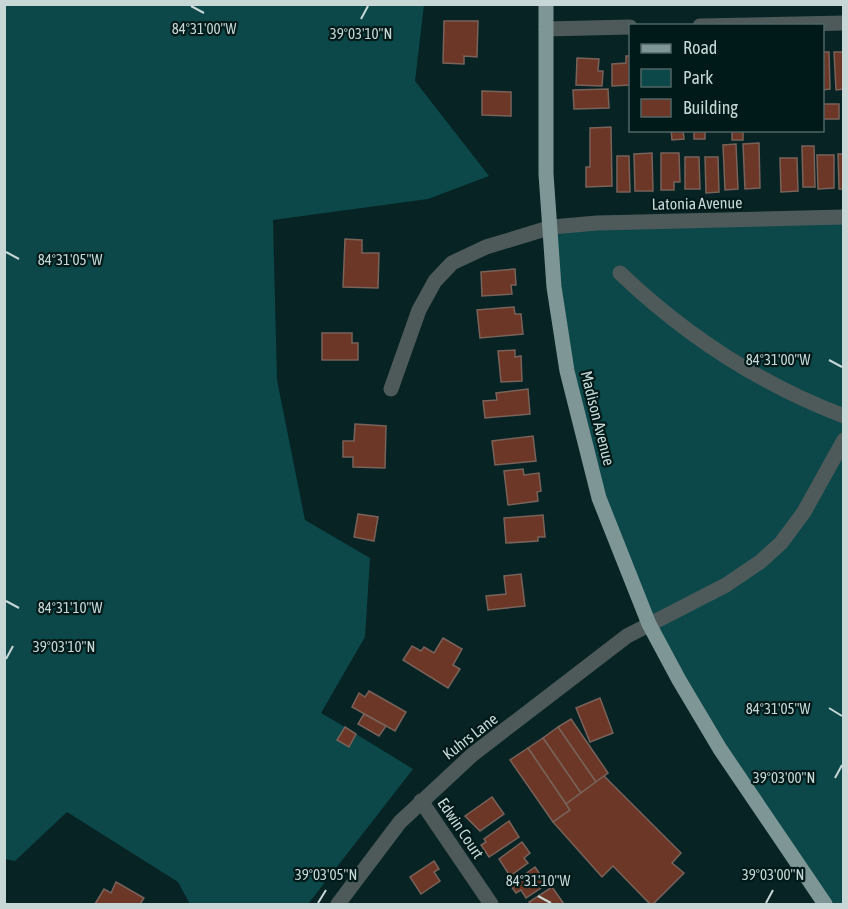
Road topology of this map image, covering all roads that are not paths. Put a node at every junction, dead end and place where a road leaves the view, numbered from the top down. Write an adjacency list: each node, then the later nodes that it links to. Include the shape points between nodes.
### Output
1 (546, 4): 5 (main road, Madison Avenue)
2 (843, 23): 3 (street)
3 (795, 24)
4 (629, 27): 5 (street)
5 (546, 28): 7 (main road, Madison Avenue, via 546,174)
6 (843, 217): 7 (street, Latonia Avenue)
7 (552, 227): 9 (street, Latonia Avenue, via 486,246 452,263 435,281 419,310); 12 (main road, Madison Avenue, via 554,287 567,371 584,443 598,498)
8 (620, 273): 10 (street, via 644,296 727,358 776,386)
9 (391, 389)
10 (843, 416)
11 (843, 440): 12 (street, Kuhrs Lane, via 804,512 781,543 726,585)
12 (649, 624): 13 (street, Kuhrs Lane, via 556,688); 16 (main road, Madison Avenue, via 720,749)
13 (420, 801): 14 (street, Kuhrs Lane); 15 (street, Edwin Court)
14 (338, 904)
15 (491, 904)
16 (825, 904)

